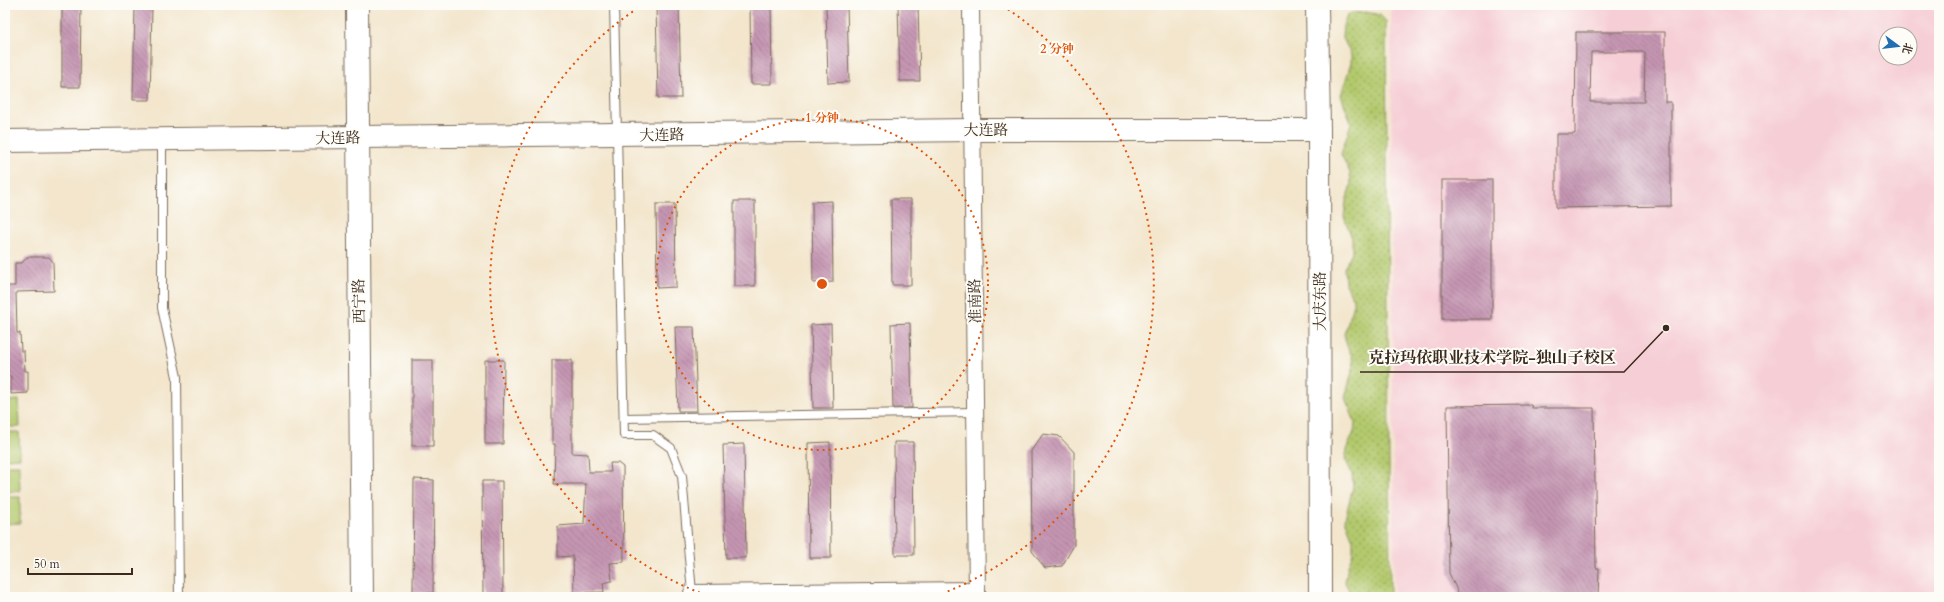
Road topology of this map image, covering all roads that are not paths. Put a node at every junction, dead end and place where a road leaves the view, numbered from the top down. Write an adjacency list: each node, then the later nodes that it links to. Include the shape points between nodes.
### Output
1 (357, 5): 8 (street, 西宁路)
2 (614, 5): 7 (lane)
3 (971, 5): 5 (street, 准南路)
4 (1317, 5): 6 (street, 大庆东路)
5 (972, 130): 6 (street, 大连路); 7 (street, 大连路); 11 (street, 准南路)
6 (1319, 130): 17 (street, 大庆东路)
7 (617, 135): 8 (street, 大连路); 12 (lane)
8 (357, 138): 9 (street, 大连路); 16 (street, 西宁路)
9 (162, 140): 10 (street, 大连路); 15 (lane, via 162,308 177,377)
10 (5, 141)
11 (976, 412): 12 (lane); 13 (street, 准南路)
12 (624, 418): 14 (lane, via 624,435 653,435 671,448 682,476)
13 (977, 593): 14 (street)
14 (692, 595)
15 (179, 597)
16 (362, 597)
17 (1320, 597)

